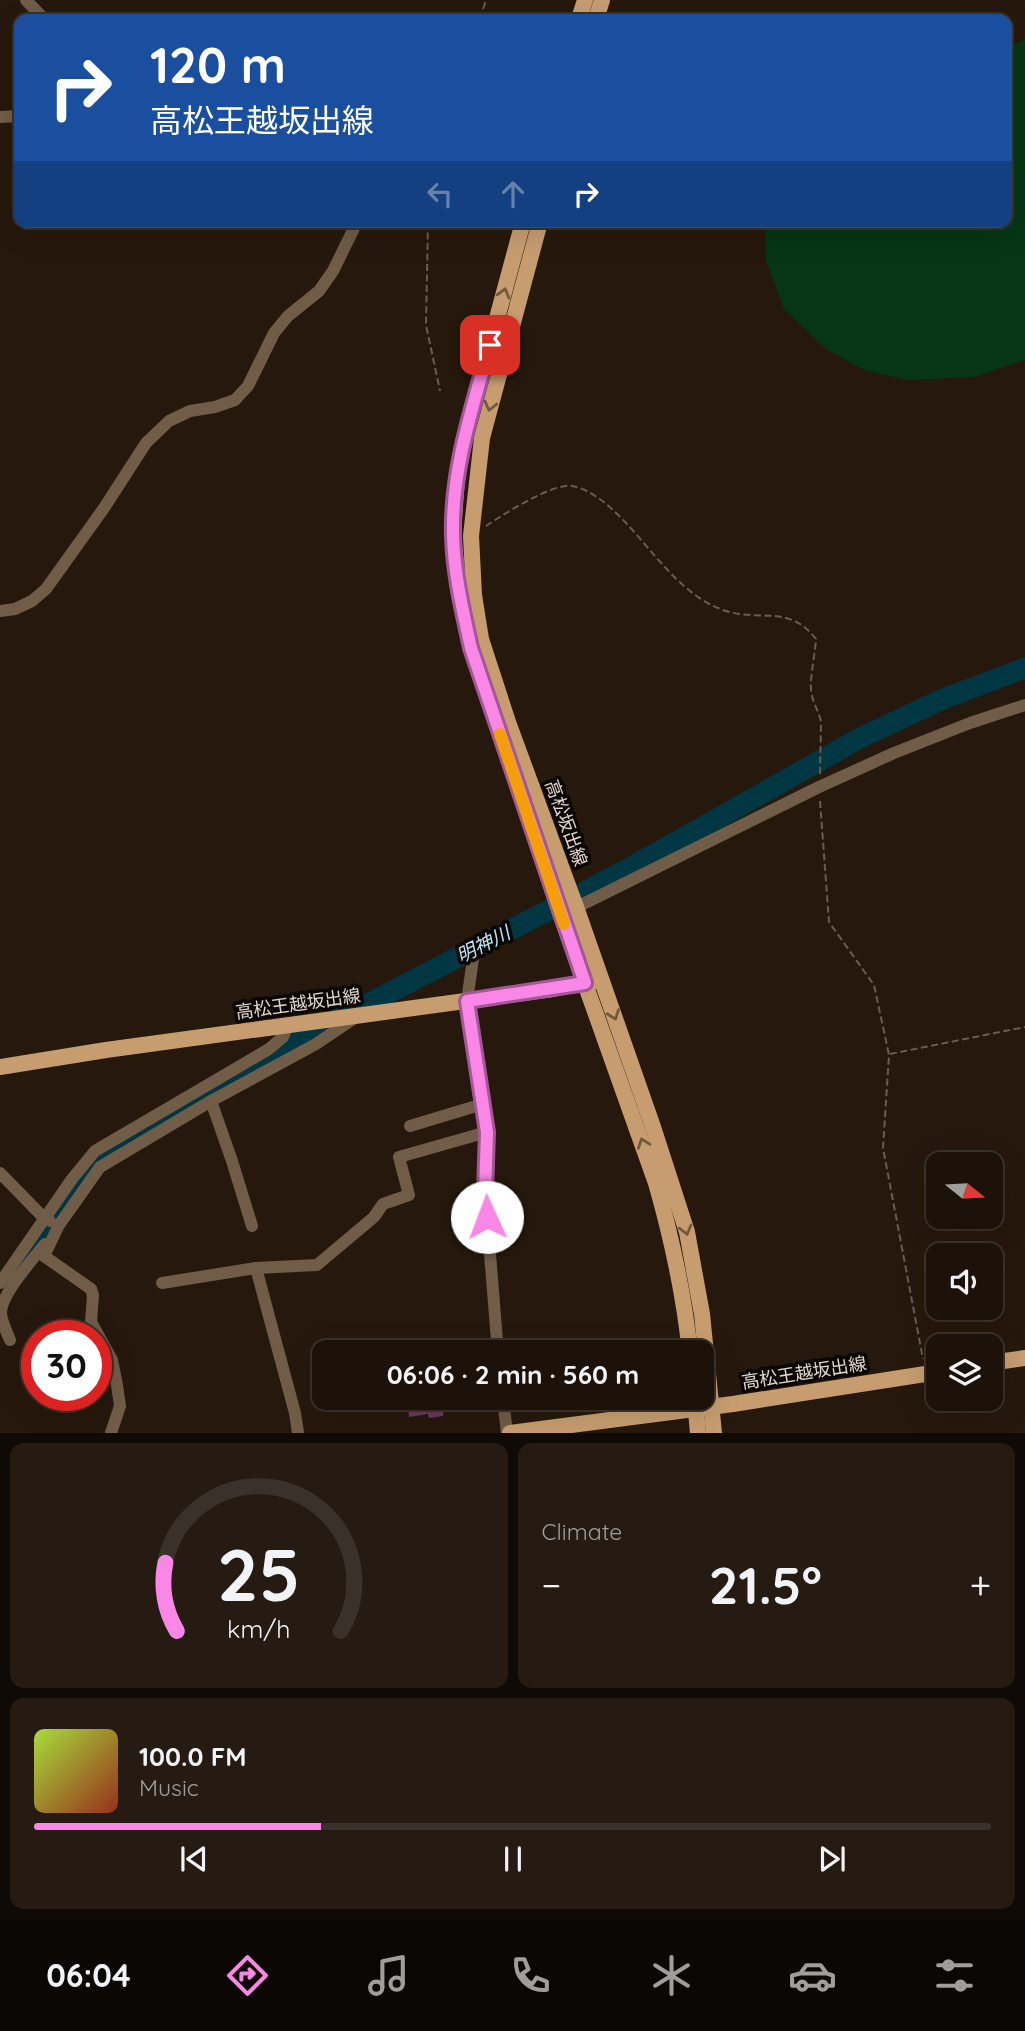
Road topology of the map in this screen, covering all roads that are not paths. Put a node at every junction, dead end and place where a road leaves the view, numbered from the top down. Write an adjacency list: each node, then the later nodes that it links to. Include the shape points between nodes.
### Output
1 (26, 0): 2 (street)
2 (39, 14)
3 (354, 228): 6 (street, via 319,291 274,333 248,386 235,400 169,421 146,443 46,589 33,601)
4 (521, 228): 8 (main road, 高松坂出線, one-way to 4, via 471,648 459,596 453,535 466,433)
5 (538, 228): 8 (main road, 高松坂出線, one-way to 8, via 482,438 471,536 481,639)
6 (0, 611)
7 (1022, 706): 8 (street, via 894,753)
8 (567, 906): 10 (main road, 高松坂出線)
9 (472, 959): 11 (street)
10 (593, 981): 11 (main road, 高松王越坂出線); 28 (main road, 高松坂出線, one-way to 10, via 667,1222); 29 (main road, 高松坂出線, one-way to 29, via 653,1127 687,1232 702,1314)
11 (467, 1001): 12 (main road, 高松王越坂出線); 16 (street)
12 (359, 1015): 13 (main road, 高松王越坂出線); 15 (street)
13 (288, 1025): 14 (main road, 高松王越坂出線); 20 (street, via 284,1037 269,1049 95,1151)
14 (0, 1067)
15 (211, 1101): 21 (street); 22 (street, via 100,1167)
16 (483, 1104): 17 (street); 18 (street)
17 (415, 1120)
18 (487, 1132): 23 (street, via 399,1157 409,1195 383,1204 317,1265); 27 (street, via 485,1192)
19 (0, 1173): 20 (street)
20 (45, 1219): 22 (street); 24 (street)
21 (252, 1226)
22 (56, 1230): 26 (street, via 3,1303 1,1313); 38 (street, via 44,1256 91,1289 91,1322 112,1360 120,1406)
23 (256, 1268): 25 (street); 39 (street)
24 (0, 1283)
25 (162, 1283)
26 (10, 1340)
27 (497, 1340)
28 (689, 1340)
29 (702, 1340)
30 (1025, 1358): 31 (main road)
31 (1003, 1361)
32 (926, 1374): 33 (main road, 高松王越坂出線)
33 (714, 1402)
34 (505, 1410): 40 (street)
35 (661, 1410): 40 (main road, 高松王越坂出線)
36 (700, 1410): 41 (main road, 高松坂出線)
37 (704, 1410): 42 (main road, 高松坂出線)
38 (111, 1433)
39 (298, 1433)
40 (509, 1433)
41 (698, 1433)
42 (714, 1433)

